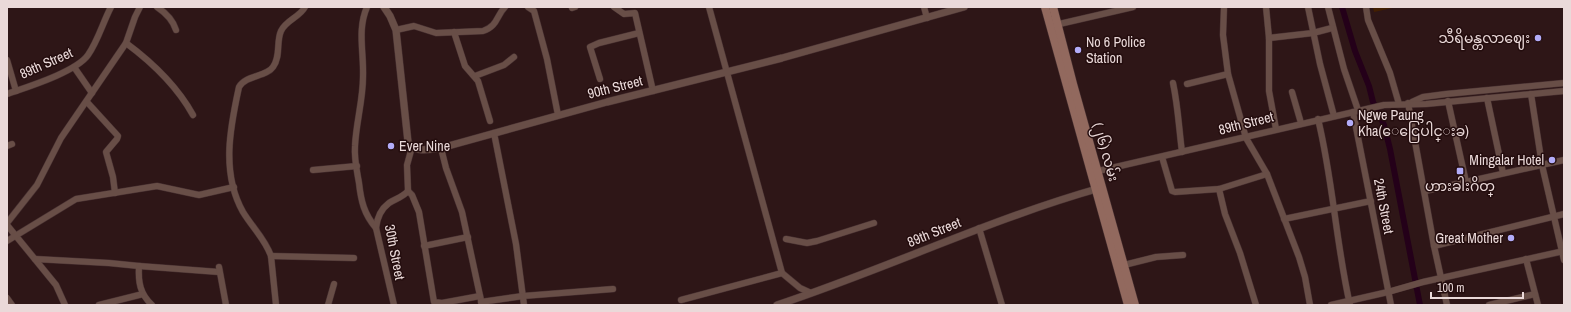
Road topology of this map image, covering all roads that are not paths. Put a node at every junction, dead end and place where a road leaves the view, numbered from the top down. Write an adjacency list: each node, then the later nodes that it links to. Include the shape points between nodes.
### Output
1 (111, 7): 33 (street, 89th Street, via 88,56)
2 (140, 7): 30 (street)
3 (157, 7): 24 (street, via 175,24)
4 (305, 7): 75 (street, via 281,30 274,66 239,87 228,153)
5 (367, 7): 68 (street, via 361,31 364,76 355,146)
6 (384, 7): 25 (street)
7 (505, 7): 26 (street, via 489,29)
8 (528, 7): 55 (street, via 534,11 536,18)
9 (614, 7): 27 (street, via 624,14 635,13)
10 (709, 7): 34 (street)
11 (924, 7): 21 (street)
12 (964, 7): 21 (street, 90th Street)
13 (1045, 7): 22 (main road, (၂၆) လမ်း)
14 (1053, 7): 22 (main road, (၂၆) လမ်း)
15 (1133, 7): 22 (street)
16 (1224, 7): 35 (street, via 1223,35)
17 (1266, 7): 29 (street)
18 (1308, 7): 28 (street)
19 (1328, 7): 23 (street, 24th Street)
20 (1366, 7): 52 (street, via 1368,20 1390,73)
21 (927, 18): 34 (street, 90th Street)
22 (1054, 25): 71 (main road, (၂၆) လမ်း)
23 (1332, 28): 28 (street); 53 (street, 24th Street)
24 (176, 30)
25 (396, 30): 26 (street, via 414,26 436,32); 63 (street, via 408,142)
26 (454, 32): 36 (street, via 464,66)
27 (639, 33): 37 (street, via 590,47); 42 (street)
28 (1313, 33): 29 (street); 56 (street)
29 (1268, 38): 60 (street, via 1269,91)
30 (126, 43): 45 (street); 54 (street, via 168,80 187,103)
31 (514, 57): 36 (street, via 504,65)
32 (7, 60): 41 (street)
33 (74, 67): 41 (street, 89th Street); 45 (street)
34 (728, 72): 42 (street, 90th Street); 105 (street)
35 (1228, 74): 40 (street); 62 (street)
36 (475, 76): 58 (street)
37 (600, 79)
38 (1173, 83): 65 (street, via 1179,112)
39 (1564, 83): 51 (street, 89th Street, via 1446,94 1423,97)
40 (1187, 84)
41 (16, 91): 46 (street, 89th Street)
42 (653, 91): 55 (street, 90th Street)
43 (1564, 91): 47 (street, 89th Street)
44 (1292, 92): 59 (street)
45 (92, 93): 50 (street)
46 (7, 94)
47 (1531, 94): 48 (street, 89th Street); 69 (street)
48 (1487, 98): 49 (street, 89th Street); 72 (street)
49 (1448, 101): 51 (street, 89th Street); 74 (street)
50 (86, 102): 80 (street, via 118,136 106,152); 87 (street, via 61,138 37,185)
51 (1408, 103): 52 (street, 89th Street); 79 (street)
52 (1399, 104): 53 (street, 89th Street)
53 (1356, 111): 56 (street, 89th Street); 81 (street, 24th Street)
54 (193, 115)
55 (558, 116): 61 (street, 90th Street)
56 (1334, 116): 57 (street, 89th Street)
57 (1318, 119): 59 (street, 89th Street); 82 (street)
58 (490, 121)
59 (1301, 123): 60 (street, 89th Street)
60 (1276, 129): 62 (street, 89th Street)
61 (494, 133): 64 (street, 90th Street); 113 (street, via 516,244)
62 (1246, 138): 65 (street, 89th Street); 73 (street)
63 (412, 147): 64 (street, 90th Street, via 421,150); 78 (street, via 407,165)
64 (441, 148): 91 (street)
65 (1182, 152): 66 (street, 89th Street)
66 (1162, 157): 71 (street, 89th Street); 77 (street, via 1174,192)
67 (1564, 160): 69 (street)
68 (357, 166): 70 (street); 88 (street, via 363,208)
69 (1542, 166): 72 (street); 84 (street)
70 (313, 170)
71 (1094, 172): 76 (main road, (၂၆) လမ်း)
72 (1504, 173): 74 (street)
73 (1266, 174): 77 (street); 85 (street)
74 (1466, 182): 79 (street)
75 (234, 188): 80 (street, via 199,195 157,186); 98 (street, via 243,211)
76 (1099, 188): 89 (street, 89th Street); 104 (main road, (၂၆) လမ်း)
77 (1219, 190): 132 (street)
78 (408, 191): 88 (street, 30th Street, via 389,203 378,217); 94 (street, via 419,212)
79 (1425, 191): 95 (street)
80 (115, 193): 90 (street, via 76,199)
81 (1370, 201): 82 (street); 109 (street, 24th Street)
82 (1333, 208): 85 (street); 118 (street)
83 (1564, 214): 84 (street)
84 (1554, 216): 95 (street); 96 (street)
85 (1284, 219): 133 (street, via 1305,277)
86 (874, 223): 92 (street, via 807,243)
87 (7, 224): 90 (street)
88 (376, 228): 126 (street, 30th Street)
89 (979, 228): 110 (street, 89th Street); 129 (street)
90 (16, 235): 93 (street); 100 (street)
91 (468, 238): 94 (street); 116 (street)
92 (786, 239)
93 (7, 241)
94 (424, 246): 116 (street, via 434,302)
95 (1434, 246): 106 (street)
96 (1563, 251): 101 (street); 102 (street)
97 (1183, 254): 104 (street, via 1156,257)
98 (271, 256): 99 (street); 124 (street)
99 (354, 258)
100 (35, 259): 103 (street); 120 (street, via 59,290)
101 (1526, 259): 106 (street); 112 (street)
102 (1564, 260)
103 (139, 266): 111 (street, via 138,280); 123 (street, via 219,269)
104 (1121, 266): 130 (main road, (၂၆) လမ်း); 131 (main road, (၂၆) လမ်း)
105 (782, 273): 110 (street); 115 (street)
106 (1441, 279): 109 (street); 136 (street)
107 (334, 284): 125 (street)
108 (613, 289): 113 (street)
109 (1388, 292): 118 (street); 135 (street, 24th Street)
110 (811, 293): 117 (street, 89th Street)
111 (143, 294): 121 (street); 122 (street)
112 (1535, 294): 137 (street); 138 (street)
113 (522, 296): 116 (street); 127 (street)
114 (7, 298): 119 (street)
115 (681, 300)
116 (481, 301)
117 (790, 303): 128 (street, 89th Street)
118 (1349, 303): 134 (street)
119 (12, 305)
120 (65, 305)
121 (100, 305)
122 (152, 305)
123 (226, 305)
124 (276, 305)
125 (328, 305)
126 (394, 305)
127 (524, 305)
128 (777, 305)
129 (1002, 305)
130 (1128, 305)
131 (1135, 305)
132 (1256, 305)
133 (1310, 305)
134 (1331, 305)
135 (1391, 305)
136 (1447, 305)
137 (1489, 305)
138 (1538, 305)

